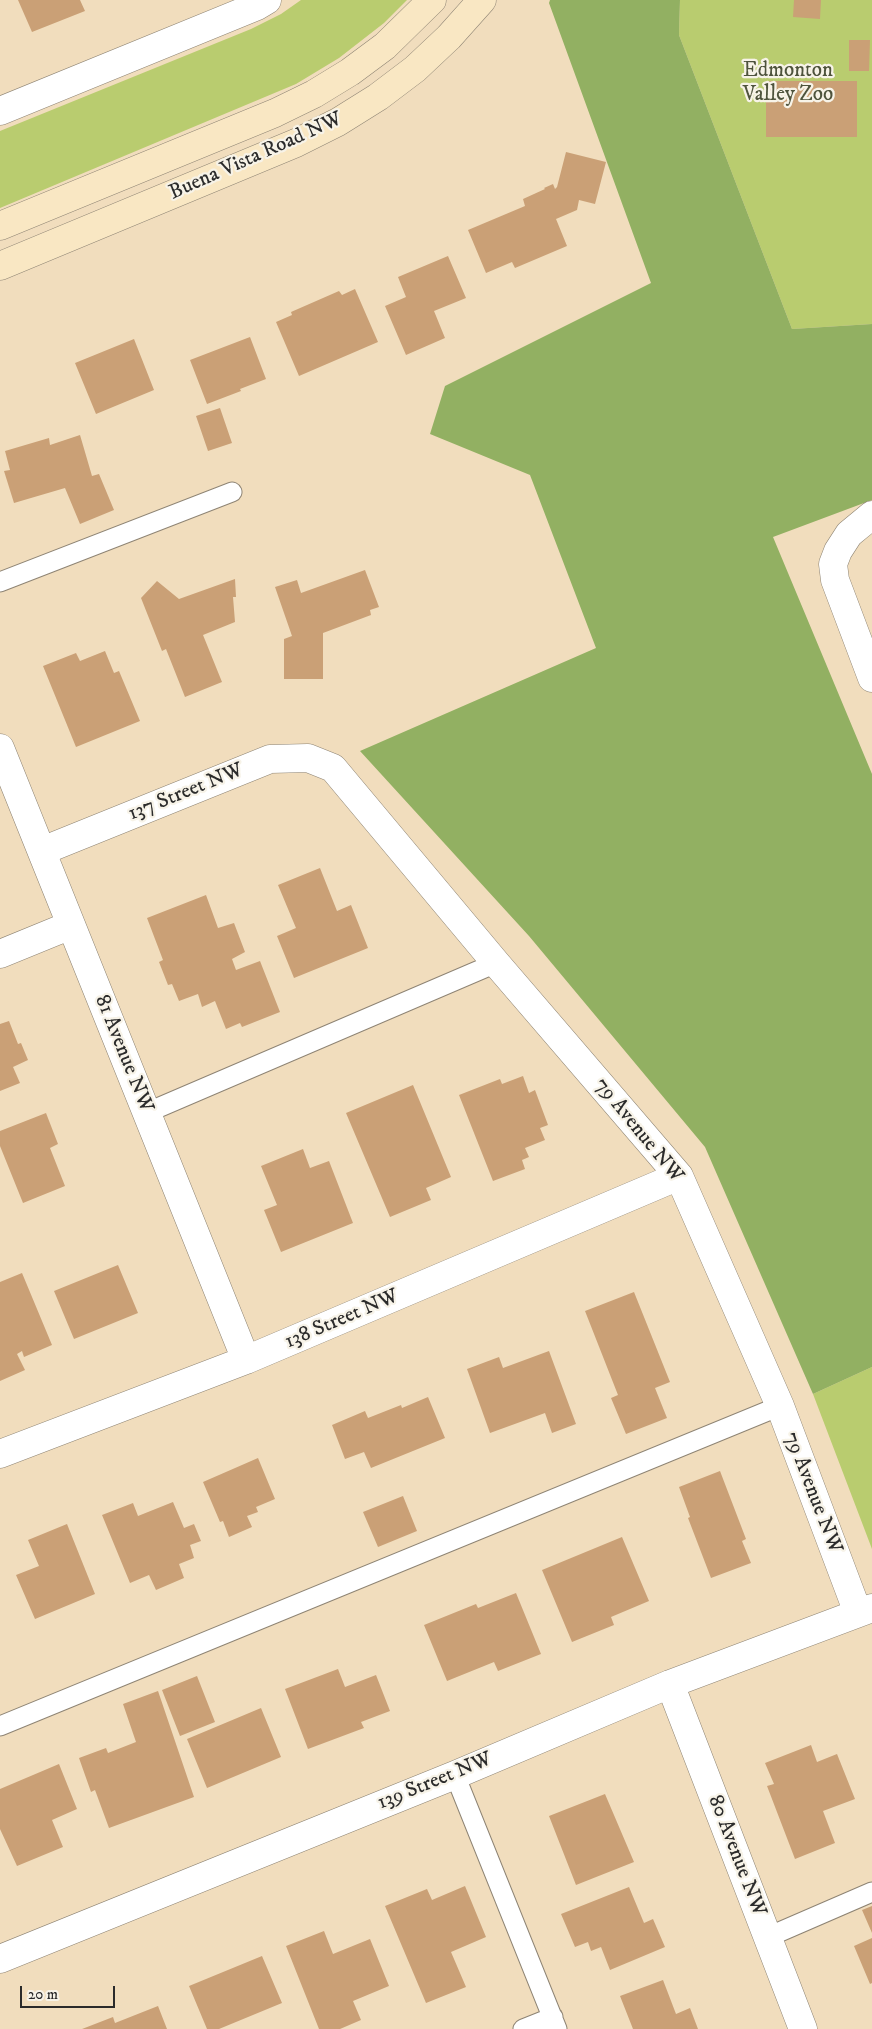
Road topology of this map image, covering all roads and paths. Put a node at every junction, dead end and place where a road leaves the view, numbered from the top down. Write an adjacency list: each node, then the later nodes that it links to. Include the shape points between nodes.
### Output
1 (267, 0): 4 (street)
2 (432, 0): 5 (street, Buena Vista Road NW, via 385,46 314,94)
3 (482, 0): 6 (street, Buena Vista Road NW, via 415,69 378,98 338,122 296,144)
4 (0, 111)
5 (0, 226)
6 (0, 266)
7 (232, 492): 9 (lane)
8 (872, 515): 10 (street, via 850,534 833,564 834,580)
9 (0, 582)
10 (872, 678)
11 (0, 748): 13 (street, 81 Avenue NW)
12 (334, 768): 13 (street, 137 Street NW, via 308,758 270,759); 16 (street, 79 Avenue NW)
13 (42, 851): 14 (street, 81 Avenue NW)
14 (72, 925): 15 (street); 17 (street, 81 Avenue NW)
15 (0, 954)
16 (496, 963): 17 (lane); 18 (street, 79 Avenue NW)
17 (146, 1113): 19 (street, 81 Avenue NW)
18 (679, 1176): 19 (street, 138 Street NW); 20 (street, 79 Avenue NW)
19 (246, 1360): 21 (street, 138 Street NW)
20 (780, 1406): 22 (street, 79 Avenue NW); 24 (lane)
21 (0, 1454)
22 (865, 1611): 23 (street, 139 Street NW)
23 (670, 1684): 25 (street, 139 Street NW); 27 (street, 80 Avenue NW)
24 (0, 1726)
25 (455, 1775): 28 (street, 139 Street NW); 29 (lane)
26 (872, 1892): 27 (lane)
27 (768, 1938): 31 (street, 80 Avenue NW)
28 (0, 1960)
29 (555, 2023): 30 (lane)
30 (523, 2029)
31 (803, 2029)

